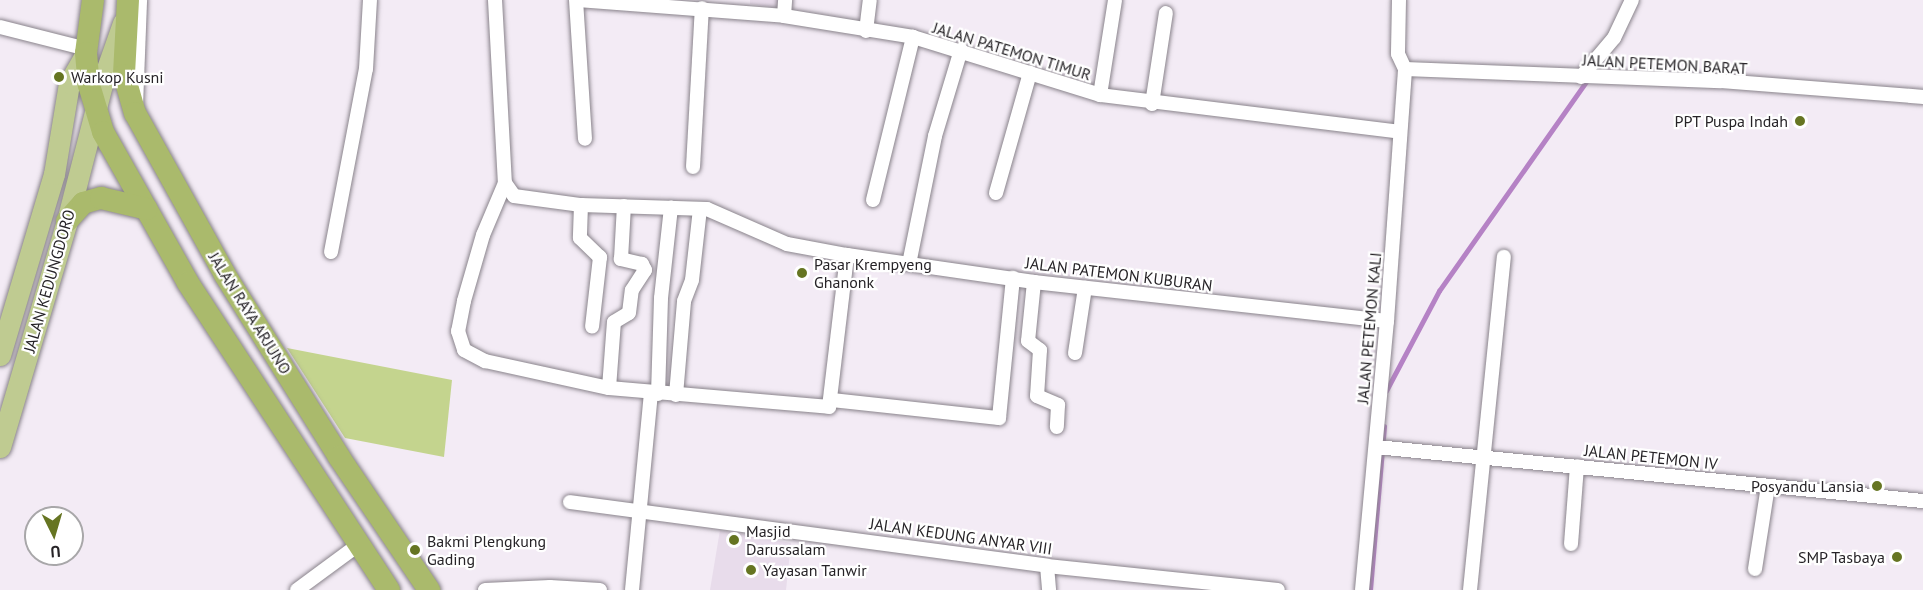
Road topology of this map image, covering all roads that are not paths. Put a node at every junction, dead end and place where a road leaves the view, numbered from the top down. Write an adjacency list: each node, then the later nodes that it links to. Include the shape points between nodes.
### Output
1 (93, 0): 20 (highway)
2 (140, 0): 28 (street, via 140,88)
3 (370, 0): 41 (street, via 366,69)
4 (495, 0): 32 (street)
5 (577, 0): 11 (street, JALAN PATEMON TIMUR); 30 (street)
6 (785, 0): 15 (street)
7 (870, 0): 17 (street)
8 (1115, 0): 24 (street)
9 (1399, 0): 21 (street, JALAN PETEMON KALI, via 1398,54)
10 (1632, 0): 23 (street, via 1614,38)
11 (596, 1): 12 (street, JALAN PATEMON TIMUR)
12 (702, 8): 15 (street, JALAN PATEMON TIMUR); 31 (street)
13 (126, 9): 27 (main road, JALAN KEDUNGDORO); 28 (highway, JALAN RAYA ARJUNO, via 124,75)
14 (1166, 13): 26 (street)
15 (784, 16): 17 (street, JALAN PATEMON TIMUR)
16 (0, 27): 20 (street)
17 (867, 31): 18 (street, JALAN PATEMON TIMUR)
18 (913, 38): 19 (street, JALAN PATEMON TIMUR); 34 (street)
19 (961, 50): 22 (street, JALAN PATEMON TIMUR); 44 (street, via 935,136)
20 (86, 51): 27 (highway); 51 (main road, JALAN KEDUNGDORO, via 69,83 54,174)
21 (1405, 69): 23 (street, JALAN PETEMON BARAT); 29 (street, JALAN PETEMON KALI)
22 (1030, 73): 24 (street, JALAN PATEMON TIMUR); 33 (street)
23 (1583, 77): 25 (street, JALAN PETEMON BARAT, via 1721,81)
24 (1100, 95): 26 (street, JALAN PATEMON TIMUR)
25 (1923, 97)
26 (1152, 104): 29 (street, JALAN PATEMON TIMUR)
27 (94, 113): 37 (highway); 40 (main road, JALAN KEDUNGDORO)
28 (135, 113): 69 (highway, JALAN RAYA ARJUNO, via 225,274)
29 (1400, 132): 48 (street, JALAN PETEMON KALI)
30 (585, 140)
31 (693, 167)
32 (505, 183): 35 (street, JALAN PATEMON KUBURAN, via 514,196 524,199); 52 (street, via 474,265 459,340 472,357)
33 (996, 193)
34 (873, 201)
35 (581, 205): 36 (street, JALAN PATEMON KUBURAN); 49 (street, via 580,238 600,257)
36 (624, 206): 38 (street, JALAN PATEMON KUBURAN); 52 (street, via 621,259 624,263 642,264 645,270 643,279 632,290 629,313 614,321)
37 (147, 208): 40 (highway, via 101,198 83,204); 66 (highway, via 188,284)
38 (671, 208): 39 (street, JALAN PATEMON KUBURAN); 53 (street)
39 (700, 209): 42 (street, JALAN PATEMON KUBURAN, via 728,216 787,244); 54 (street, via 692,280 684,301)
40 (67, 221): 57 (main road, JALAN KEDUNGDORO)
41 (330, 252)
42 (847, 255): 44 (street, JALAN PATEMON KUBURAN); 55 (street)
43 (1504, 257): 59 (street, via 1497,301)
44 (909, 264): 45 (street, JALAN PATEMON KUBURAN)
45 (1013, 278): 46 (street, JALAN PATEMON KUBURAN); 55 (street, via 999,418)
46 (1034, 282): 47 (street, JALAN PATEMON KUBURAN); 56 (street, via 1028,341 1040,350 1036,396 1058,405)
47 (1085, 288): 48 (street, JALAN PATEMON KUBURAN); 50 (street)
48 (1387, 321): 58 (street, JALAN PETEMON KALI)
49 (592, 327)
50 (1075, 353)
51 (0, 355)
52 (609, 388): 53 (street)
53 (654, 393): 54 (street); 64 (street)
54 (676, 395): 55 (street, via 826,408)
55 (832, 400)
56 (1057, 427)
57 (0, 447)
58 (1381, 447): 59 (street, JALAN PETEMON IV); 77 (street, JALAN PETEMON KALI)
59 (1486, 457): 60 (street, JALAN PETEMON IV); 78 (street)
60 (1577, 466): 61 (street, JALAN PETEMON IV); 65 (street)
61 (1768, 486): 62 (street, JALAN PETEMON IV); 68 (street)
62 (1923, 501)
63 (570, 502): 64 (street, JALAN KEDUNG ANYAR VIII)
64 (640, 510): 67 (street, JALAN KEDUNG ANYAR VIII); 74 (street)
65 (1571, 544)
66 (358, 545): 70 (street); 71 (highway)
67 (1047, 566): 75 (street); 76 (street, JALAN KEDUNG ANYAR VIII)
68 (1755, 569)
69 (422, 588)
70 (297, 590)
71 (389, 590)
72 (485, 590): 73 (street, via 550,586)
73 (600, 590)
74 (632, 590)
75 (1049, 590)
76 (1278, 590)
77 (1362, 590)
78 (1470, 590)

